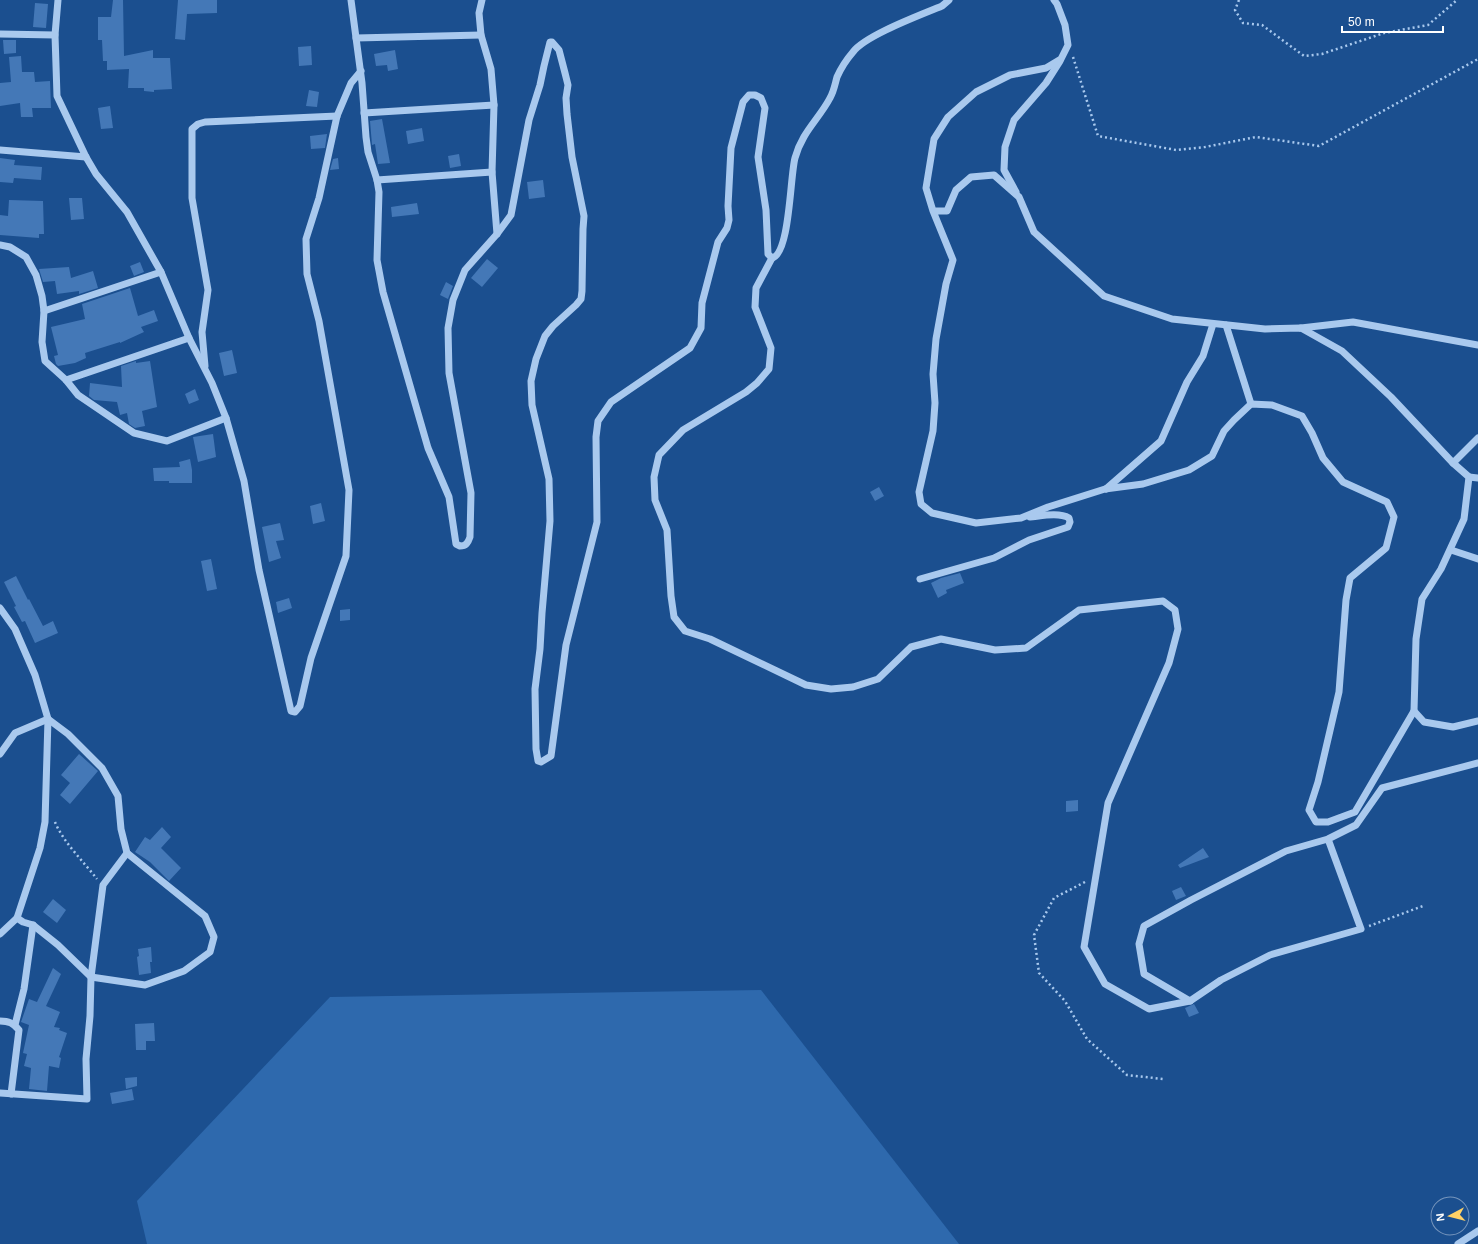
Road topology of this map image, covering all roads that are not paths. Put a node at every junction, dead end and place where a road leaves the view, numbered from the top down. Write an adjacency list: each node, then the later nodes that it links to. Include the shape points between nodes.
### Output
1 (58, 0): 7 (street)
2 (351, 0): 9 (street)
3 (482, 0): 8 (street, via 479,12)
4 (949, 0): 23 (street, via 942,6 875,36 854,50 848,58 831,97 806,131 795,158 785,239 779,254)
5 (1054, 0): 10 (street, via 1065,25 1068,45)
6 (0, 34): 7 (street)
7 (55, 35): 16 (street, via 57,96)
8 (481, 35): 9 (street); 12 (street, via 491,69)
9 (356, 38): 11 (street)
10 (1061, 59): 19 (street, via 1046,83 1014,120 1005,147 1004,170); 20 (street, via 1046,68 1010,76 976,92 948,117 934,139 927,181 926,188)
11 (361, 71): 13 (street); 14 (street, via 351,83)
12 (494, 105): 13 (street); 17 (street)
13 (364, 113): 18 (street, via 368,152)
14 (337, 116): 31 (street, via 205,122 192,129 192,198 208,290 202,332); 34 (street, via 319,198 306,239 308,274 319,321 349,490 346,556 311,658 300,706 296,712 291,711 259,570 244,481)
15 (0, 150): 16 (street)
16 (86, 157): 24 (street, via 96,174 127,212)
17 (492, 172): 18 (street); 21 (street)
18 (378, 180): 21 (street, via 377,260 383,292 428,448 448,497 456,544 460,546 468,543 470,537 471,493 448,372 448,328 453,300 465,270)
19 (1019, 197): 20 (street, via 994,175 971,177 956,190 947,211); 26 (street, via 1034,232 1104,296 1172,319)
20 (933, 212): 40 (street, via 953,260 936,340 933,431 919,492 921,504 932,513 976,524)
21 (497, 234): 23 (street, via 511,215 529,120 552,42 559,50 568,85 566,98 572,157 584,216 581,299 545,336 531,381 532,405 549,479 550,521 535,689 536,749 538,761 541,762 551,756 566,645 597,522 598,421 611,402 690,348 701,328 702,303 718,242 729,220 731,148 743,102 749,95 761,98 765,108 758,157 766,210 768,254)
22 (0, 245): 25 (street, via 10,247 26,257 36,275)
23 (772, 258): 58 (street, via 756,288 755,307 770,348 769,369 746,392 683,430 659,455 654,477 655,500 667,530 674,617 685,631 710,639 806,684 832,689 852,687 878,678 911,647 941,639 995,650 1026,648 1079,610 1163,601 1175,610 1178,629 1170,663 1108,803 1084,947 1105,984 1149,1009)
24 (161, 272): 25 (street); 29 (street)
25 (44, 311): 32 (street, via 42,342 45,360)
26 (1213, 324): 27 (street); 39 (street, via 1203,356 1187,382 1161,441)
27 (1226, 325): 28 (street, via 1265,329); 33 (street)
28 (1301, 328): 30 (street, via 1353,322); 36 (street, via 1342,351 1392,397)
29 (189, 338): 31 (street); 32 (street)
30 (1478, 345)
31 (206, 370): 34 (street)
32 (66, 380): 34 (street, via 78,395 134,433 167,441)
33 (1251, 404): 39 (street, via 1224,431 1212,456 1189,470 1143,484); 50 (street, via 1272,405 1302,416 1323,458 1343,482 1387,502 1394,517 1386,548 1350,578 1339,692 1309,810 1316,822 1328,822 1355,812)
34 (226, 418)
35 (1478, 438): 36 (street)
36 (1454, 463): 37 (street)
37 (1469, 477): 38 (street); 41 (street, via 1464,518)
38 (1478, 478)
39 (1105, 489): 40 (street)
40 (1021, 518): 43 (street, via 1065,516 1070,522 1068,527 1029,540 994,558)
41 (1451, 550): 42 (street); 45 (street, via 1422,599 1416,639)
42 (1478, 559)
43 (920, 579)
44 (0, 608): 46 (street, via 15,629 35,675)
45 (1414, 711): 47 (street, via 1424,722 1452,727); 50 (street)
46 (48, 720): 48 (street, via 15,733); 53 (street, via 68,734 102,768 118,796 121,829); 54 (street, via 45,822 40,848)
47 (1478, 721)
48 (0, 754)
49 (1478, 763): 51 (street)
50 (1372, 782): 51 (street)
51 (1382, 788): 52 (street, via 1356,825)
52 (1328, 838): 58 (street, via 1361,929 1270,956 1221,980); 58 (street, via 1286,851 1144,926 1139,944 1144,974)
53 (127, 853): 57 (street, via 102,886); 57 (street, via 205,916 214,937 210,952 184,971 145,985)
54 (17, 918): 55 (street); 56 (street)
55 (33, 925): 57 (street); 60 (street, via 24,989)
56 (0, 934)
57 (91, 977): 62 (street, via 86,1060 87,1099)
58 (1190, 1001)
59 (0, 1021): 60 (street, via 9,1021)
60 (15, 1025): 62 (street, via 18,1030)
61 (0, 1093): 62 (street)
62 (11, 1094)
63 (1478, 1231): 64 (street)
64 (1458, 1244)

